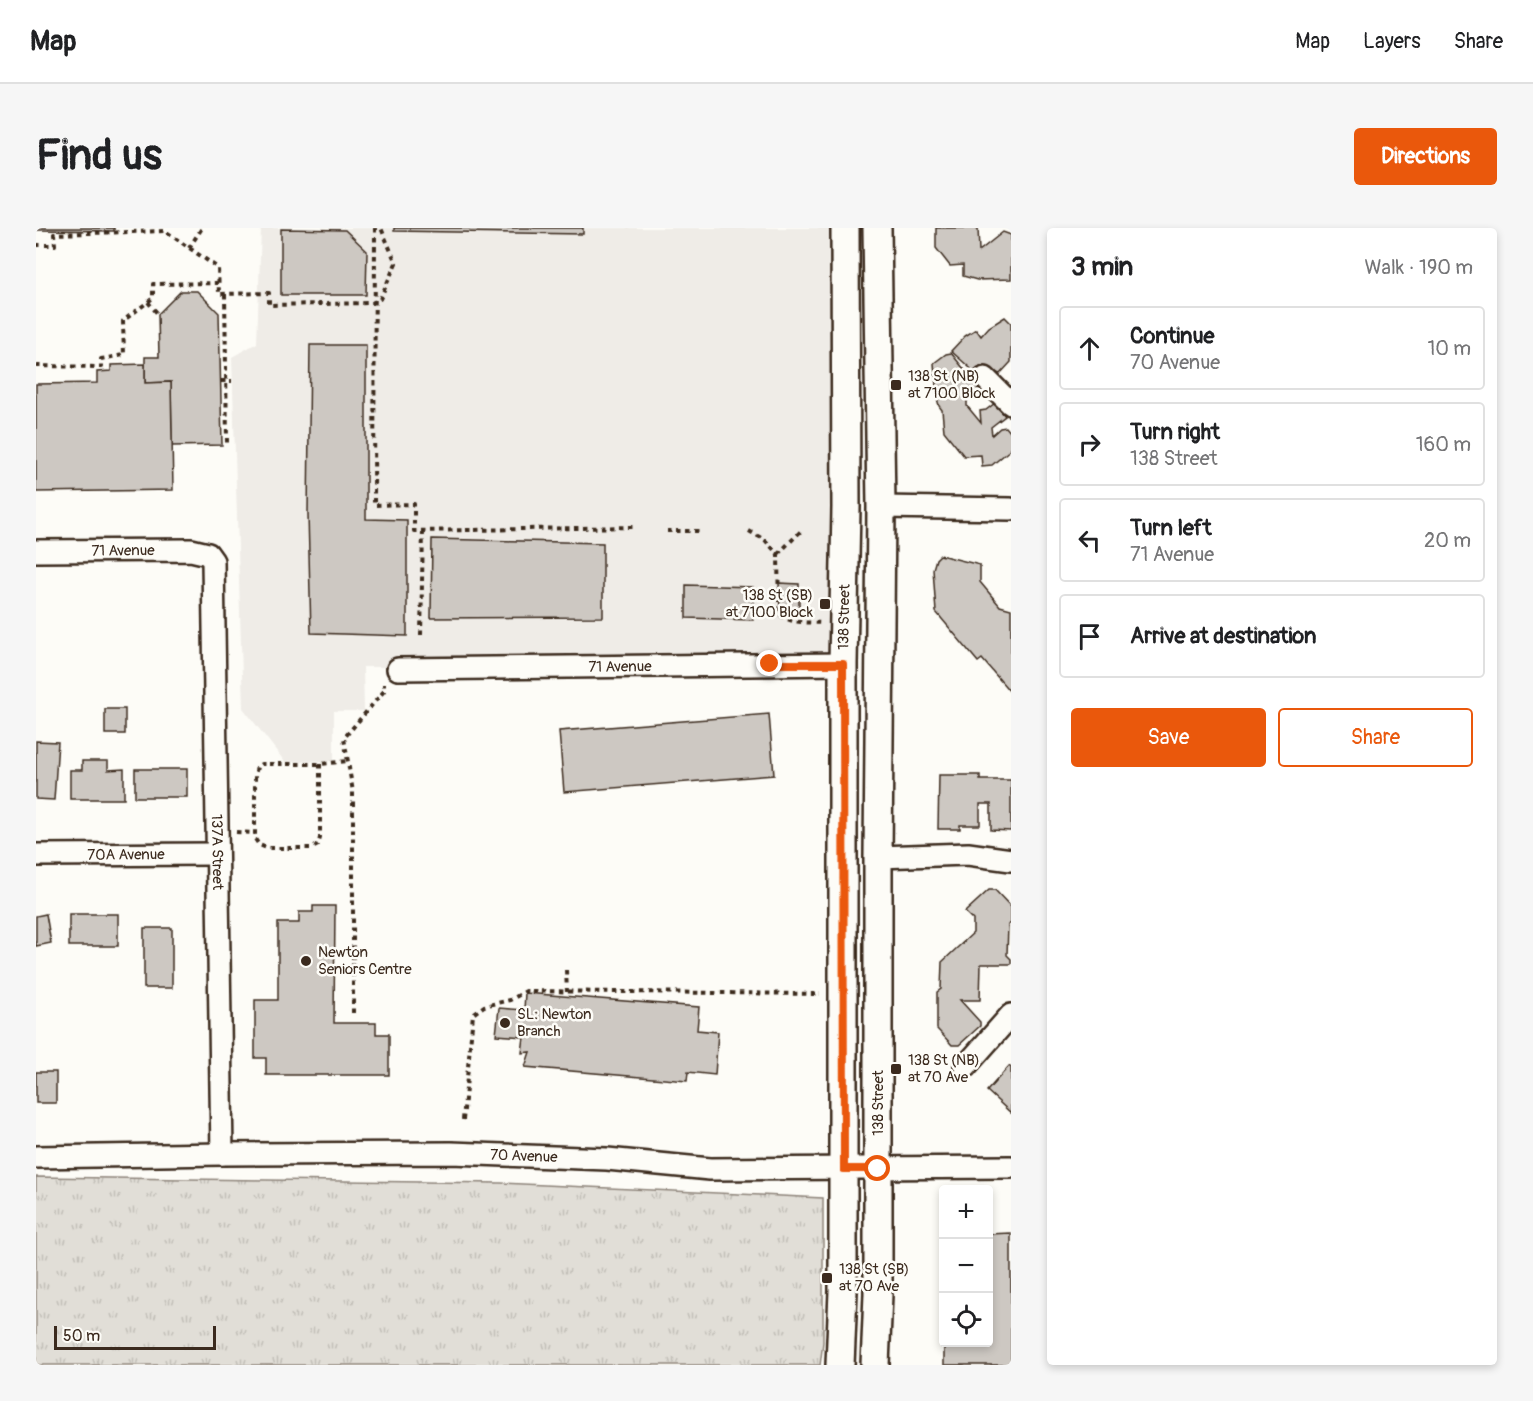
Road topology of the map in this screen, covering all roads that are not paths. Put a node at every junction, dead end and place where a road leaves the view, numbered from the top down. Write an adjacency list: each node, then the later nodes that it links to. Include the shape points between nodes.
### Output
1 (845, 228): 9 (main road, 138 Street)
2 (878, 228): 5 (main road, 138 Street)
3 (985, 378): 4 (street)
4 (1011, 404)
5 (881, 507): 6 (street); 13 (main road, 138 Street)
6 (1011, 509)
7 (36, 551): 8 (street, 71 Avenue, via 191,549)
8 (208, 554): 11 (street, 137A Street, via 214,570)
9 (843, 664): 10 (street, 71 Avenue); 20 (main road, 138 Street)
10 (399, 669)
11 (216, 854): 12 (street, 70A Avenue); 17 (street, 137A Street)
12 (36, 855)
13 (878, 858): 14 (street, via 968,854); 21 (main road, 138 Street)
14 (1011, 860)
15 (1011, 1015): 16 (street)
16 (965, 1067)
17 (222, 1154): 18 (street, 70 Avenue); 20 (street, 70 Avenue, via 451,1153 608,1159 710,1169)
18 (36, 1157)
19 (1011, 1167): 21 (street, 70 Avenue)
20 (844, 1169): 21 (street, 70 Avenue); 22 (main road, 138 Street)
21 (878, 1169): 23 (main road, 138 Street)
22 (840, 1365)
23 (875, 1365)

